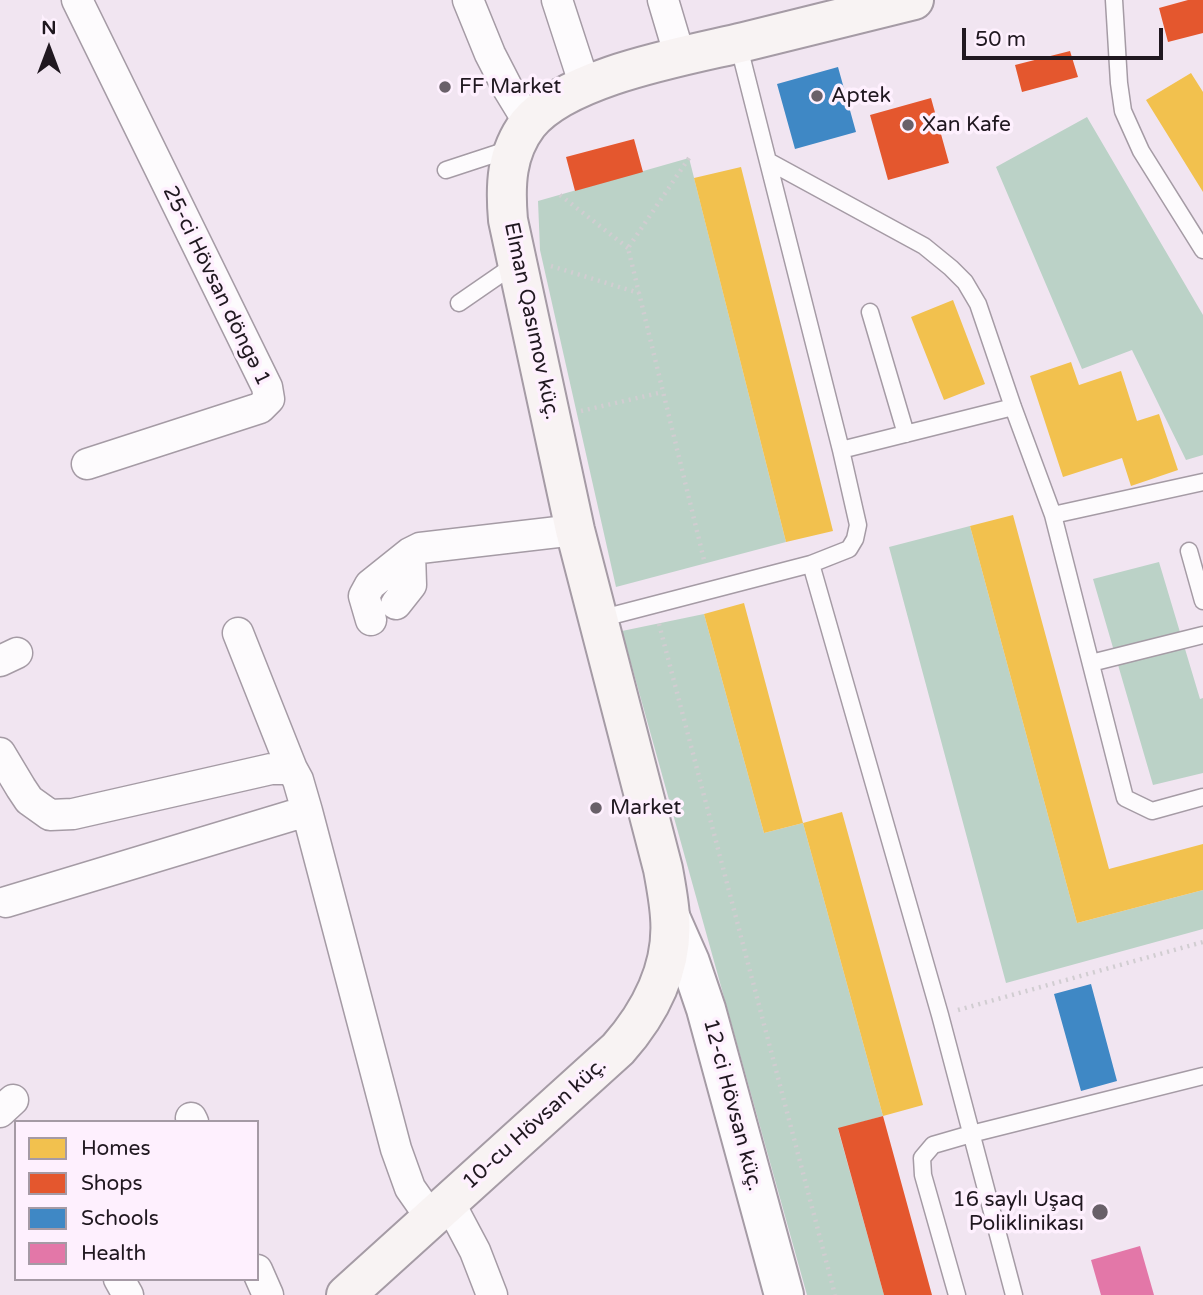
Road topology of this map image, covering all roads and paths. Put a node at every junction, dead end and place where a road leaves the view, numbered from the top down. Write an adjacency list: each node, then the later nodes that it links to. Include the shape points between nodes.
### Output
1 (76, 0): 27 (street, 25-ci Hövsan döngə 1, via 269,399 260,408)
2 (468, 0): 11 (street, via 507,87)
3 (557, 0): 10 (street)
4 (663, 0): 9 (street)
5 (914, 0): 7 (main road)
6 (1114, 0): 17 (lane, via 1123,111)
7 (834, 9): 8 (main road)
8 (738, 43): 9 (main road); 13 (lane)
9 (680, 57): 10 (main road)
10 (585, 86): 11 (main road, via 550,104)
11 (521, 136): 14 (lane); 18 (main road, Elman Qasımov küç., via 507,174 506,194 508,220)
12 (689, 158): 16 (path)
13 (768, 161): 23 (lane, via 924,246 965,282 978,303); 26 (lane)
14 (446, 170)
15 (559, 195): 16 (path)
16 (628, 248): 19 (path)
17 (1203, 250)
18 (530, 263): 19 (path); 20 (lane); 30 (main road, Elman Qasımov küç.)
19 (639, 293): 22 (path)
20 (459, 303)
21 (870, 312): 25 (lane)
22 (663, 392): 24 (path); 33 (path)
23 (1013, 407): 25 (lane); 29 (lane)
24 (577, 412)
25 (906, 434): 26 (lane)
26 (841, 450): 34 (lane, via 858,525 855,539 849,549)
27 (87, 464)
28 (1203, 482): 29 (lane)
29 (1053, 515): 42 (lane)
30 (575, 530): 32 (street, via 420,548); 37 (main road, Elman Qasımov küç.)
31 (1189, 551): 35 (lane)
32 (410, 553): 36 (street, via 411,586); 38 (street, via 370,584 364,596)
33 (705, 564)
34 (811, 564): 37 (lane); 51 (lane)
35 (1203, 601)
36 (396, 604)
37 (599, 619): 49 (main road, Elman Qasımov küç., via 663,869)
38 (371, 620)
39 (659, 623): 60 (path)
40 (238, 634): 44 (street)
41 (1203, 635): 42 (lane)
42 (1091, 663): 46 (lane, via 1125,798 1152,810)
43 (0, 753): 45 (street)
44 (292, 769): 45 (street, via 271,769 73,814 50,814); 47 (street)
45 (10, 791)
46 (1203, 797)
47 (307, 811): 48 (street); 54 (street, via 396,1149 410,1188)
48 (6, 902)
49 (671, 919): 54 (main road, 10-cu Hövsan küç., via 664,968 651,1004 633,1033); 59 (street, 12-ci Hövsan küç., via 706,1009)
50 (1203, 942): 51 (path)
51 (940, 1015): 53 (lane)
52 (1203, 1076): 53 (lane)
53 (971, 1134): 61 (lane, via 933,1145 922,1158); 62 (lane)
54 (440, 1210): 57 (main road, 10-cu Hövsan küç.); 58 (street, via 474,1251)
55 (259, 1275): 56 (street)
56 (268, 1295)
57 (346, 1295)
58 (492, 1295)
59 (784, 1295)
60 (835, 1295)
61 (957, 1295)
62 (1014, 1295)

